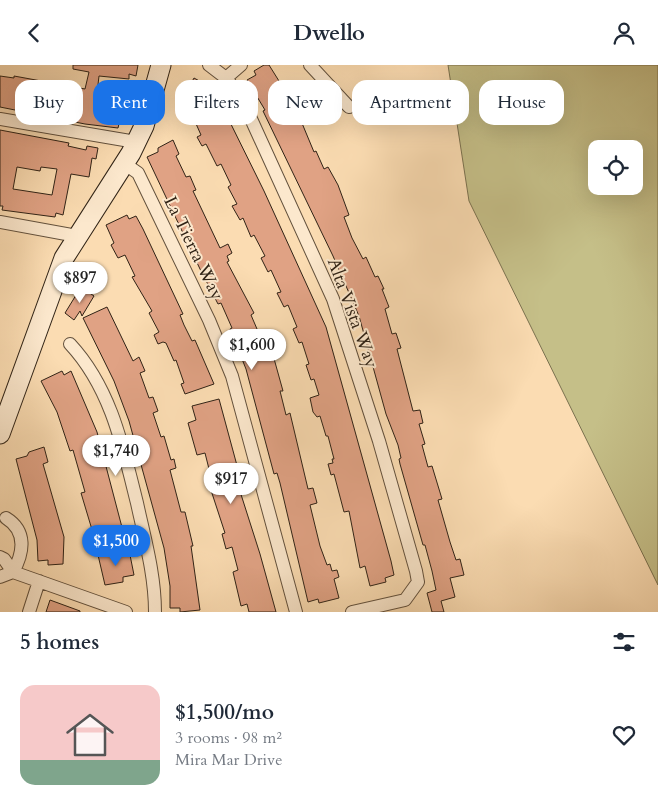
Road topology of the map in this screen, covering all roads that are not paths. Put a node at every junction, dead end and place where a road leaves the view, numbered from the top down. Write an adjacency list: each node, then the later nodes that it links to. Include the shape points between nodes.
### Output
1 (161, 65): 8 (street, via 154,95)
2 (209, 65): 5 (street, Alta Vista Way)
3 (241, 65): 5 (street)
4 (310, 65): 6 (street)
5 (226, 78): 23 (street, Alta Vista Way, via 242,99 333,299 379,441 416,571 418,582 405,600)
6 (349, 107)
7 (0, 119): 8 (street)
8 (136, 142): 9 (street)
9 (125, 164): 11 (street); 22 (street, La Tierra Way, via 138,173 209,320 232,376)
10 (0, 222): 11 (street)
11 (77, 236): 13 (street, via 64,258 50,294)
12 (70, 344): 21 (street, via 107,401 118,430 150,557)
13 (0, 434)
14 (6, 518): 16 (street, via 19,533 22,544 22,556)
15 (0, 557): 16 (street)
16 (14, 571): 17 (street); 18 (street)
17 (0, 577)
18 (39, 581): 19 (street); 20 (street)
19 (29, 612)
20 (126, 612)
21 (155, 612)
22 (296, 612)
23 (352, 612)

